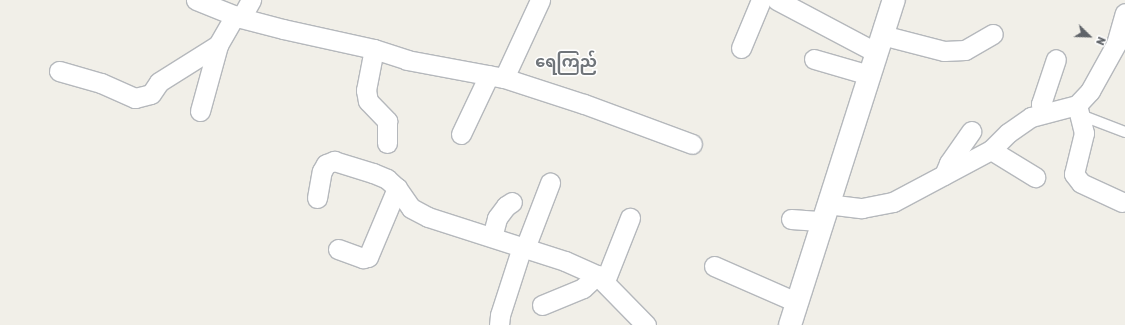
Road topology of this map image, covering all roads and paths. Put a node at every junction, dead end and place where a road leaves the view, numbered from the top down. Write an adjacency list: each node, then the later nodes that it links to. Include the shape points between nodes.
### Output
1 (197, 0): 8 (street)
2 (251, 0): 8 (street)
3 (540, 0): 19 (street)
4 (760, 0): 13 (street)
5 (894, 0): 10 (street)
6 (786, 2): 10 (street)
7 (1125, 13): 12 (street)
8 (238, 16): 11 (street); 14 (street)
9 (993, 34): 10 (street, via 965,50 944,51)
10 (879, 44): 18 (street)
11 (218, 45): 17 (street, via 159,82 151,94 135,98 101,82); 21 (street)
12 (1122, 47): 20 (street)
13 (740, 48)
14 (374, 49): 19 (street, via 407,60); 26 (street, via 366,90 368,101 387,121)
15 (814, 59): 18 (street)
16 (1056, 59): 22 (street, via 1041,104)
17 (59, 71)
18 (869, 75): 36 (street)
19 (496, 77): 25 (street); 27 (street, via 584,104)
20 (1078, 109): 22 (street); 24 (lane); 35 (street, via 1084,133 1074,174 1081,183)
21 (200, 111)
22 (1045, 111): 28 (street, via 1008,133)
23 (971, 131): 29 (street, via 949,163)
24 (1125, 132)
25 (461, 134)
26 (387, 143)
27 (692, 144)
28 (991, 150): 29 (street); 30 (street)
29 (944, 175): 36 (street, via 893,202)
30 (1035, 177)
31 (550, 183): 40 (street)
32 (397, 188): 33 (street, via 387,179 334,161 326,164 322,172); 39 (street, via 411,208 428,217); 41 (street, via 368,257 363,258)
33 (317, 198)
34 (512, 202): 39 (street, via 497,218)
35 (1122, 202)
36 (824, 213): 38 (street); 44 (street)
37 (630, 218): 43 (street)
38 (791, 219)
39 (492, 237): 40 (street)
40 (523, 248): 43 (street); 46 (street, via 500,315)
41 (338, 249)
42 (714, 266): 44 (street)
43 (601, 278): 45 (street); 47 (street)
44 (796, 302): 48 (street)
45 (542, 305)
46 (499, 325)
47 (646, 325)
48 (790, 325)

